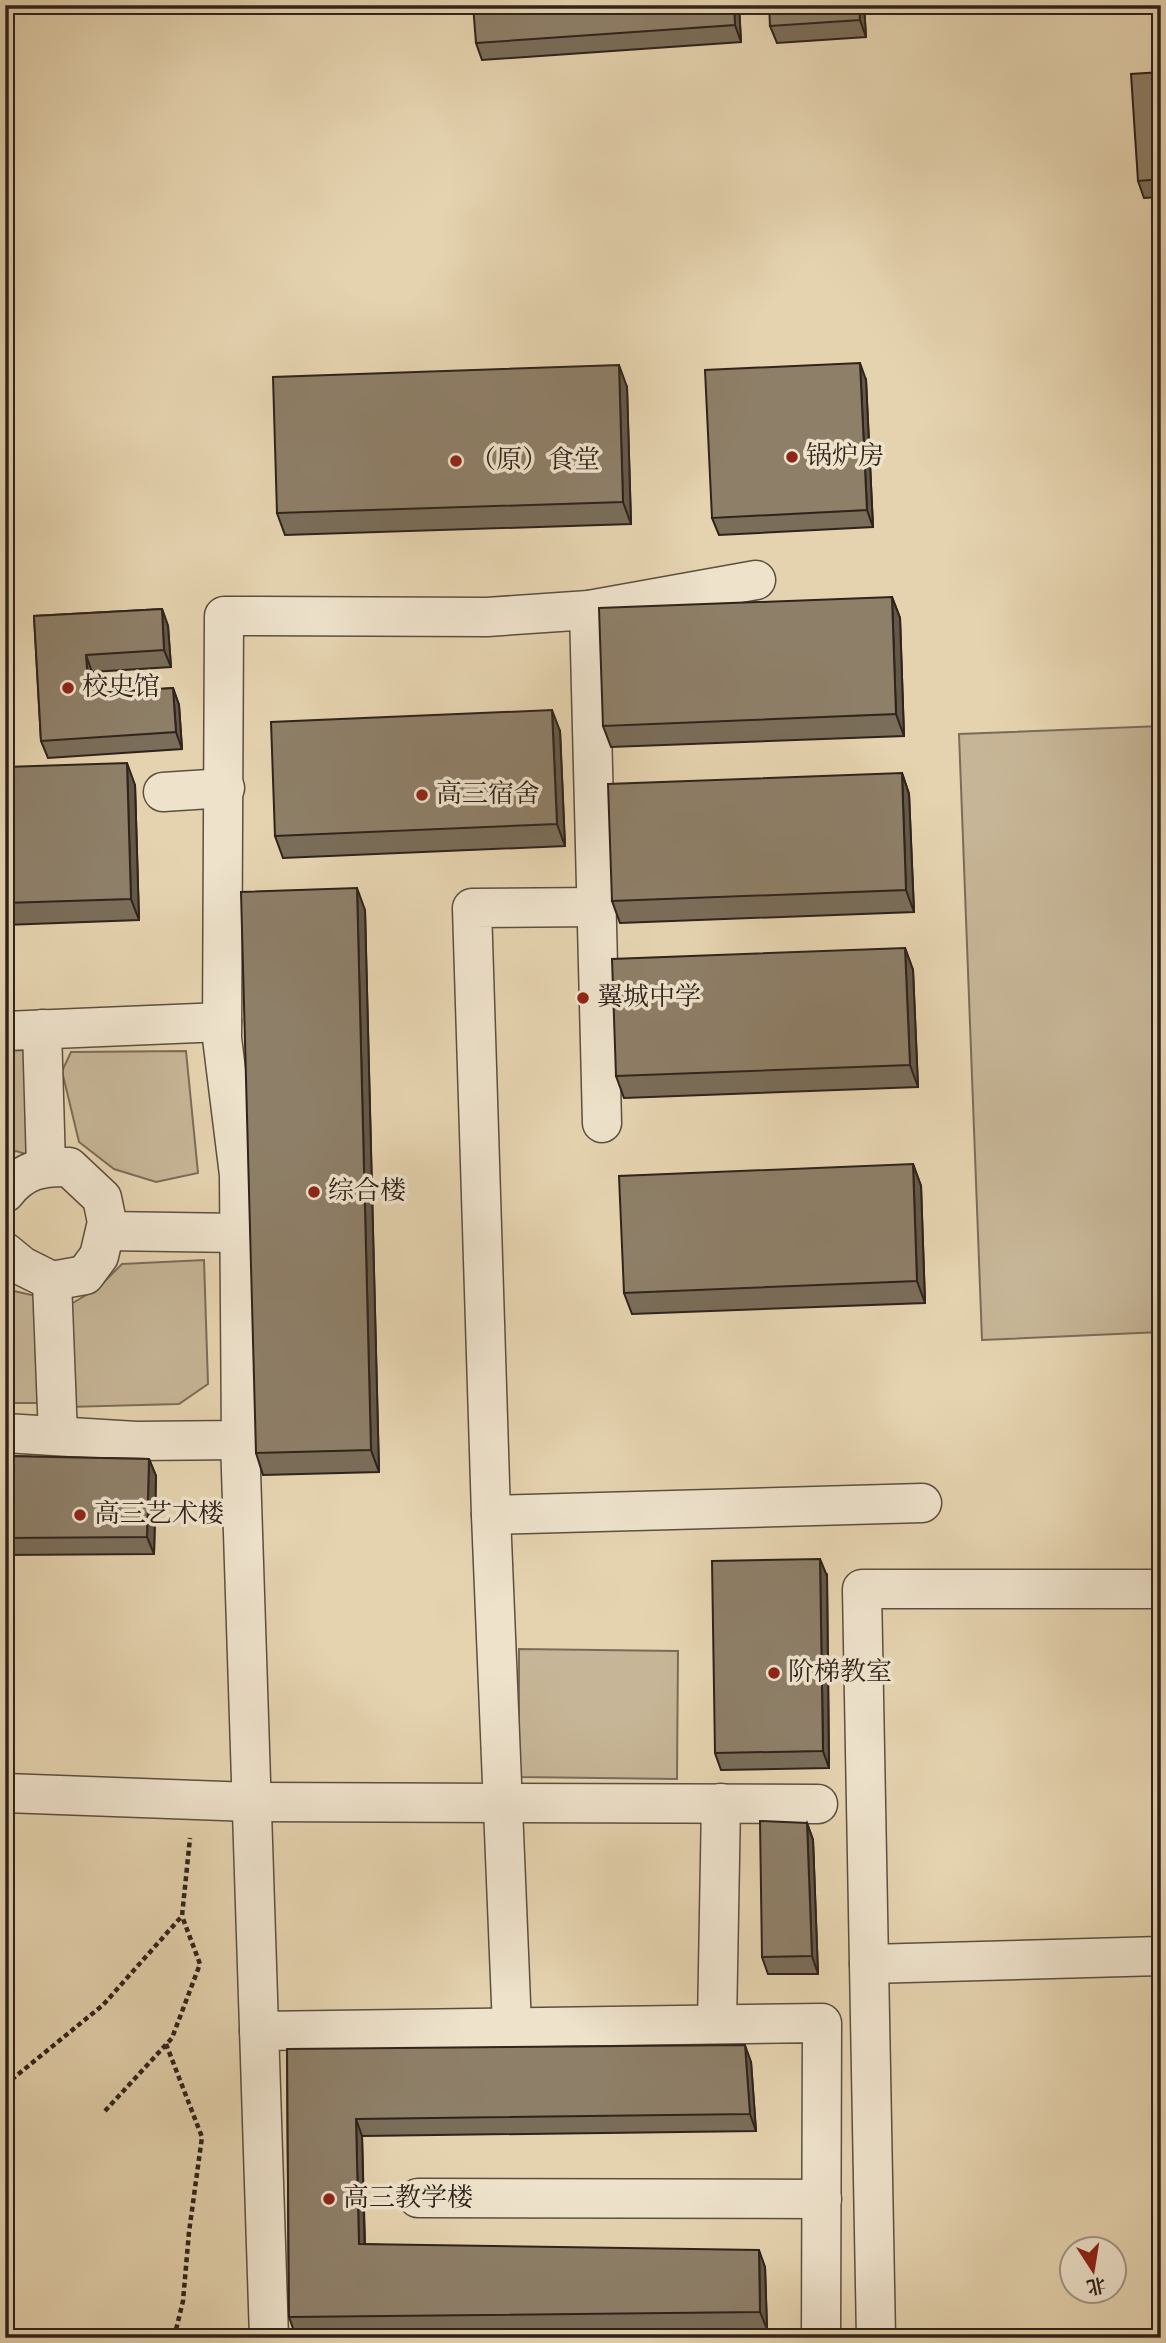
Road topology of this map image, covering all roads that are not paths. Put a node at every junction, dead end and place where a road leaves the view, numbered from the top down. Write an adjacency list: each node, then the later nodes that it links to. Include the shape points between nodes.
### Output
1 (756, 580): 2 (street)
2 (589, 610): 3 (street, via 487,617 224,616); 5 (street)
3 (225, 788): 4 (street); 6 (street)
4 (163, 792)
5 (597, 907): 8 (street); 19 (street, via 472,908)
6 (222, 1022): 7 (street); 12 (street, via 239,1175)
7 (23, 1030): 9 (street)
8 (603, 1123)
9 (46, 1166): 10 (street, via 28,1172); 11 (street, via 69,1167 103,1198)
10 (5, 1193)
11 (106, 1231): 12 (street); 14 (street, via 99,1256 85,1275)
12 (239, 1233): 17 (street)
13 (5, 1252): 14 (street)
14 (52, 1280): 16 (street)
15 (5, 1433): 16 (street)
16 (58, 1436): 17 (street)
17 (240, 1440): 23 (street)
18 (922, 1503): 19 (street)
19 (491, 1515): 22 (street)
20 (1161, 1589): 27 (street, via 862,1589)
21 (5, 1793): 23 (street)
22 (503, 1801): 23 (street); 24 (street); 29 (street)
23 (251, 1802): 30 (street)
24 (721, 1803): 25 (street); 28 (street)
25 (818, 1804)
26 (1161, 1956): 27 (street)
27 (869, 1964): 35 (street)
28 (717, 2024): 29 (street); 32 (street, via 822,2023)
29 (512, 2027): 30 (street)
30 (259, 2031): 33 (street)
31 (418, 2197): 32 (street)
32 (822, 2199): 34 (street)
33 (269, 2338)
34 (821, 2338)
35 (876, 2338)

